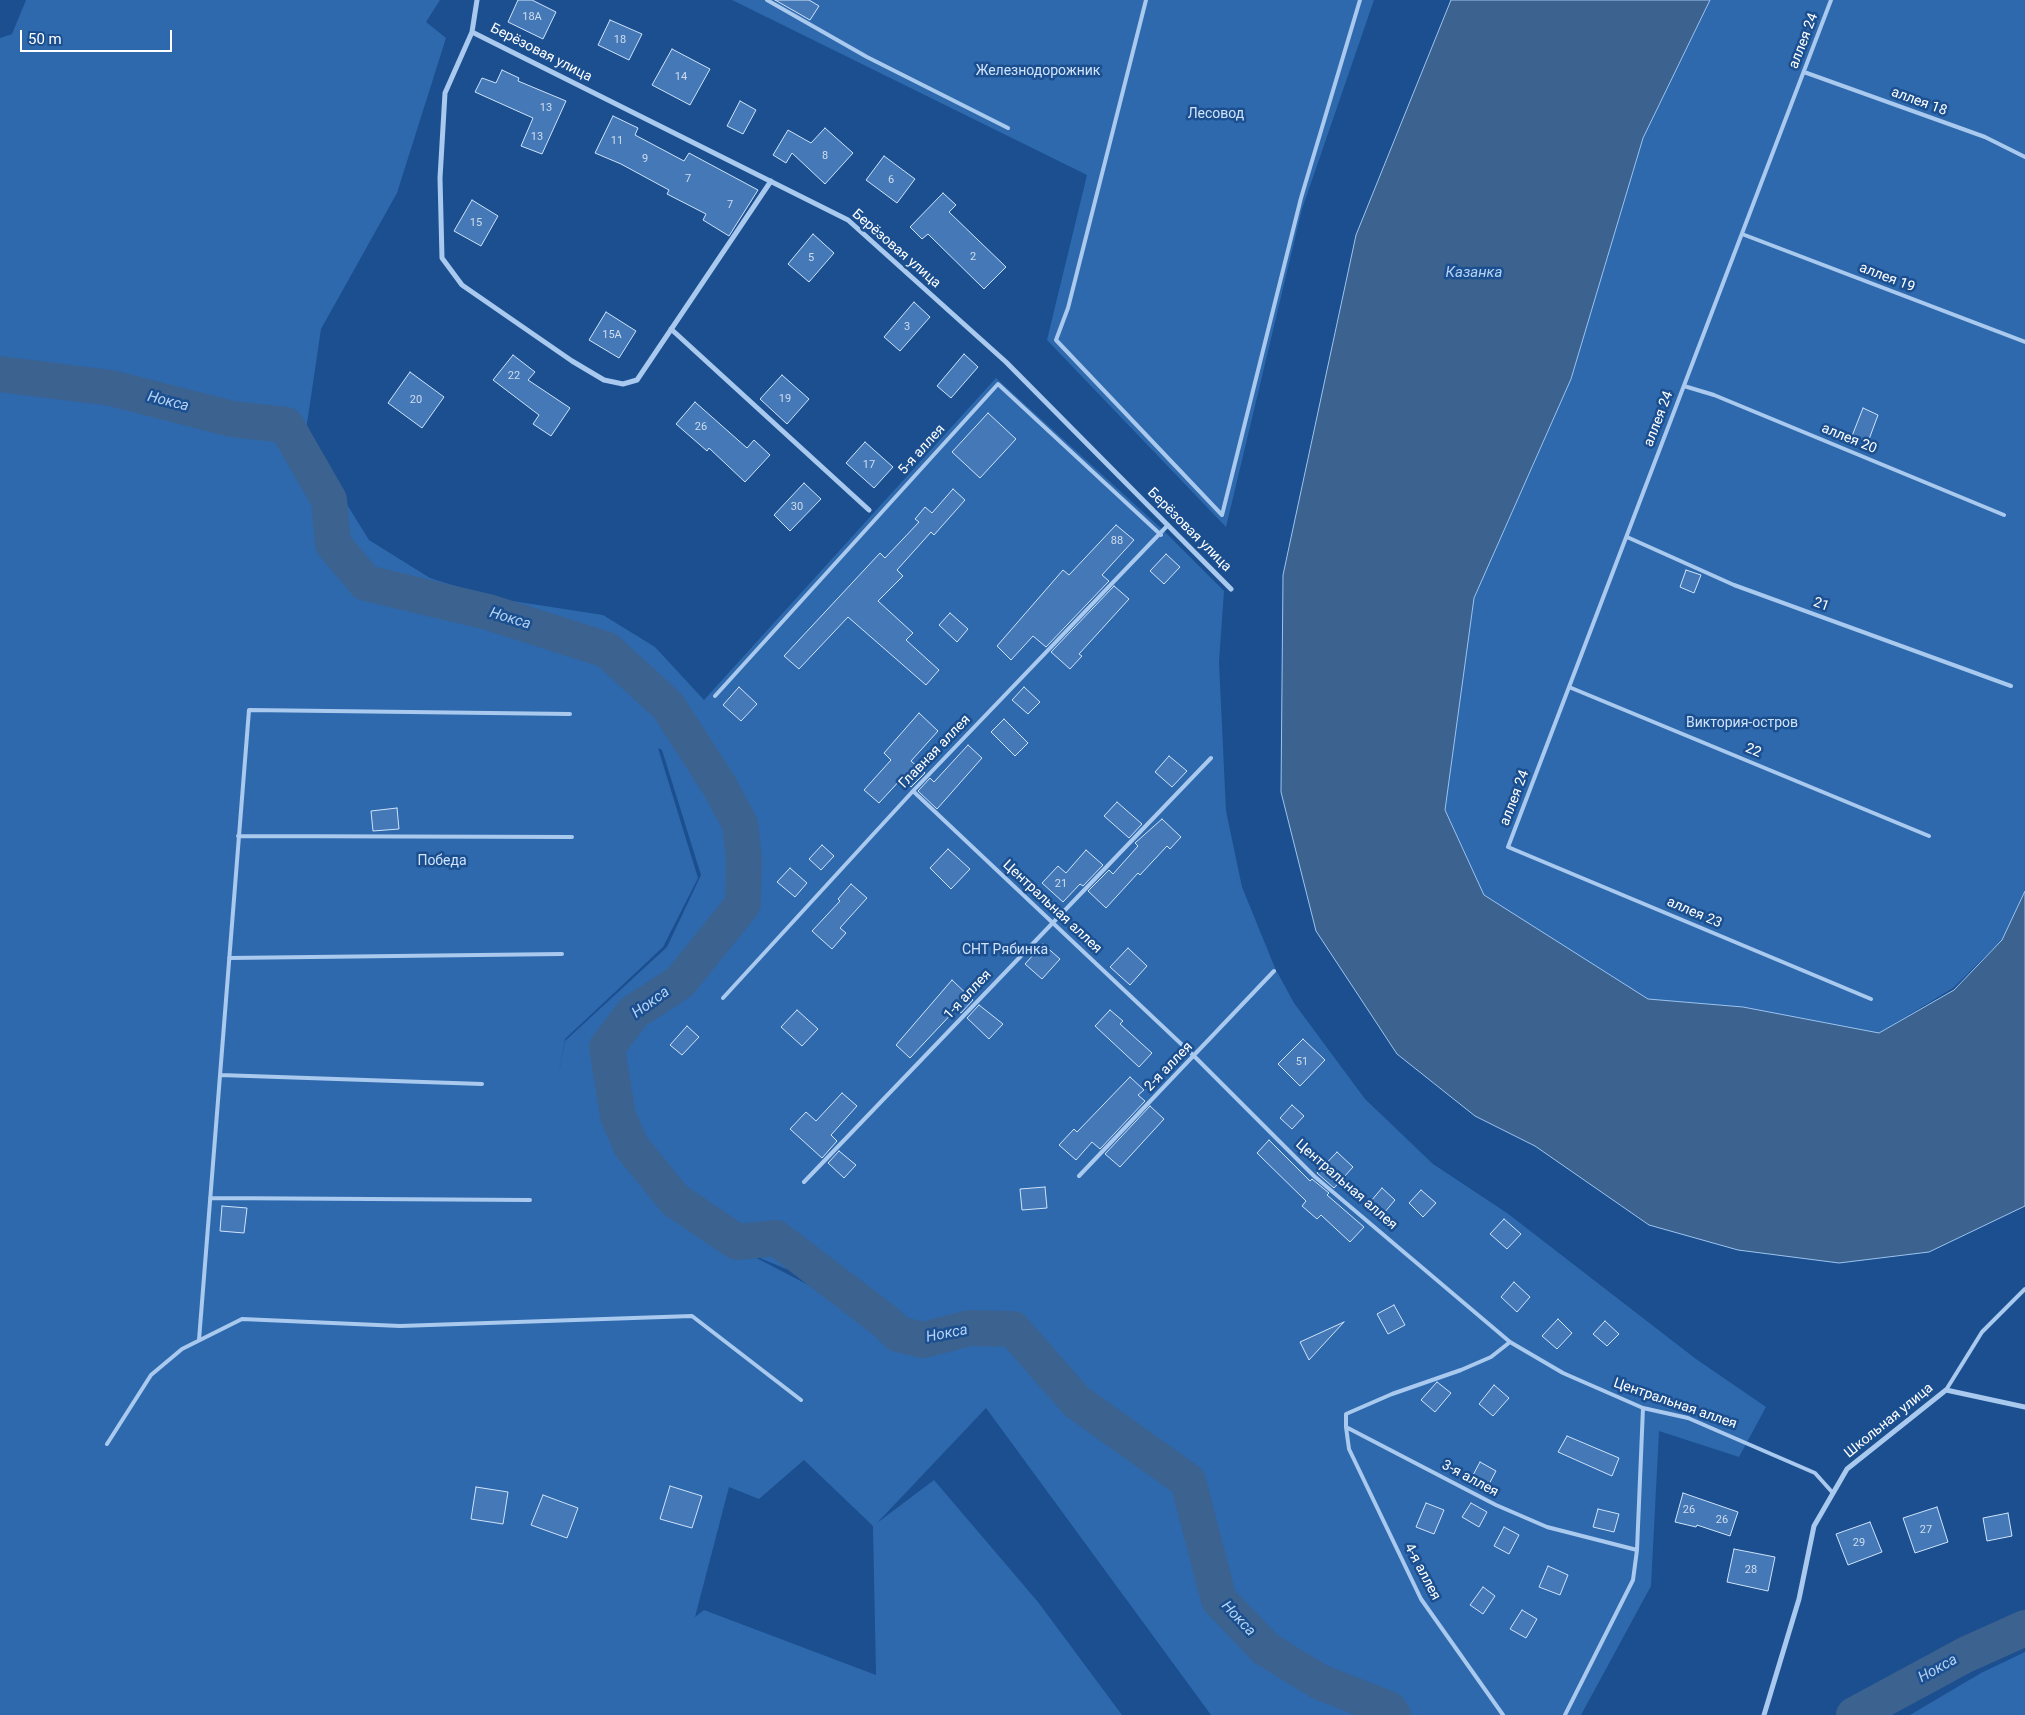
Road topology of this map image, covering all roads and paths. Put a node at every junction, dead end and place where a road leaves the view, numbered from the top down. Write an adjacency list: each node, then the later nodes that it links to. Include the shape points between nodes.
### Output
1 (477, 0): 6 (street)
2 (767, 0): 8 (lane, via 868,57)
3 (1146, 0): 4 (lane, via 1068,308 1056,340 1222,515 1301,198)
4 (1360, 0)
5 (1831, 0): 7 (lane, аллея 24)
6 (472, 32): 10 (street, Берёзовая улица); 12 (street, via 445,94 440,178 442,258 462,285 572,362 604,380 623,384 637,380)
7 (1804, 72): 9 (lane, аллея 18, via 1986,138); 11 (lane, аллея 24)
8 (1008, 128)
9 (2025, 157)
10 (771, 182): 12 (street); 17 (street, Берёзовая улица, via 848,220 1006,362)
11 (1742, 234): 13 (lane, аллея 19); 14 (lane, аллея 24)
12 (671, 329): 15 (street)
13 (2025, 342)
14 (1684, 386): 16 (lane, аллея 20, via 1714,395); 19 (lane, аллея 24)
15 (869, 510)
16 (2004, 515)
17 (1168, 526): 18 (lane, Главная аллея); 20 (street, Берёзовая улица)
18 (1161, 535): 23 (lane, 5-я аллея, via 998,384); 26 (lane, Главная аллея)
19 (1626, 537): 21 (lane, 21, via 1734,585); 22 (lane, аллея 24)
20 (1231, 589)
21 (2011, 686)
22 (1569, 688): 28 (lane, 22); 30 (lane, аллея 24)
23 (715, 696)
24 (570, 714): 27 (lane, via 249,710)
25 (1211, 758): 31 (lane, 1-я аллея)
26 (913, 791): 31 (lane, Центральная аллея); 35 (lane, Главная аллея)
27 (238, 836): 29 (lane); 33 (lane)
28 (1929, 836)
29 (572, 837)
30 (1508, 847): 36 (lane, аллея 23)
31 (1051, 923): 37 (lane, Центральная аллея); 41 (lane, 1-я аллея)
32 (562, 954): 33 (lane)
33 (228, 958): 38 (lane)
34 (1274, 971): 37 (lane, 2-я аллея)
35 (723, 998)
36 (1871, 999)
37 (1195, 1057): 40 (lane, 2-я аллея); 46 (lane, Центральная аллея, via 1314,1176)
38 (220, 1075): 39 (lane); 42 (lane)
39 (482, 1084)
40 (1079, 1176)
41 (804, 1182)
42 (210, 1198): 43 (lane); 45 (lane)
43 (530, 1200)
44 (2025, 1289): 47 (lane, via 1982,1332)
45 (199, 1340): 48 (lane, via 242,1319 400,1326 692,1316); 52 (lane, via 151,1374)
46 (1510, 1342): 50 (lane, Центральная аллея, via 1563,1373); 51 (lane, via 1491,1357 1346,1414)
47 (1946, 1390): 49 (street, Школьная улица); 53 (street, Школьная улица, via 1847,1469)
48 (801, 1400)
49 (2025, 1407)
50 (1644, 1408): 53 (lane, Центральная аллея, via 1688,1418 1747,1442 1815,1473); 54 (lane)
51 (1346, 1426): 54 (lane, 3-я аллея, via 1496,1505 1547,1527); 55 (lane, 4-я аллея, via 1349,1449 1421,1598)
52 (107, 1444)
53 (1832, 1492): 57 (street, Школьная улица, via 1814,1526 1799,1599)
54 (1637, 1550): 56 (lane, via 1633,1580)
55 (1503, 1715)
56 (1565, 1715)
57 (1764, 1715)

